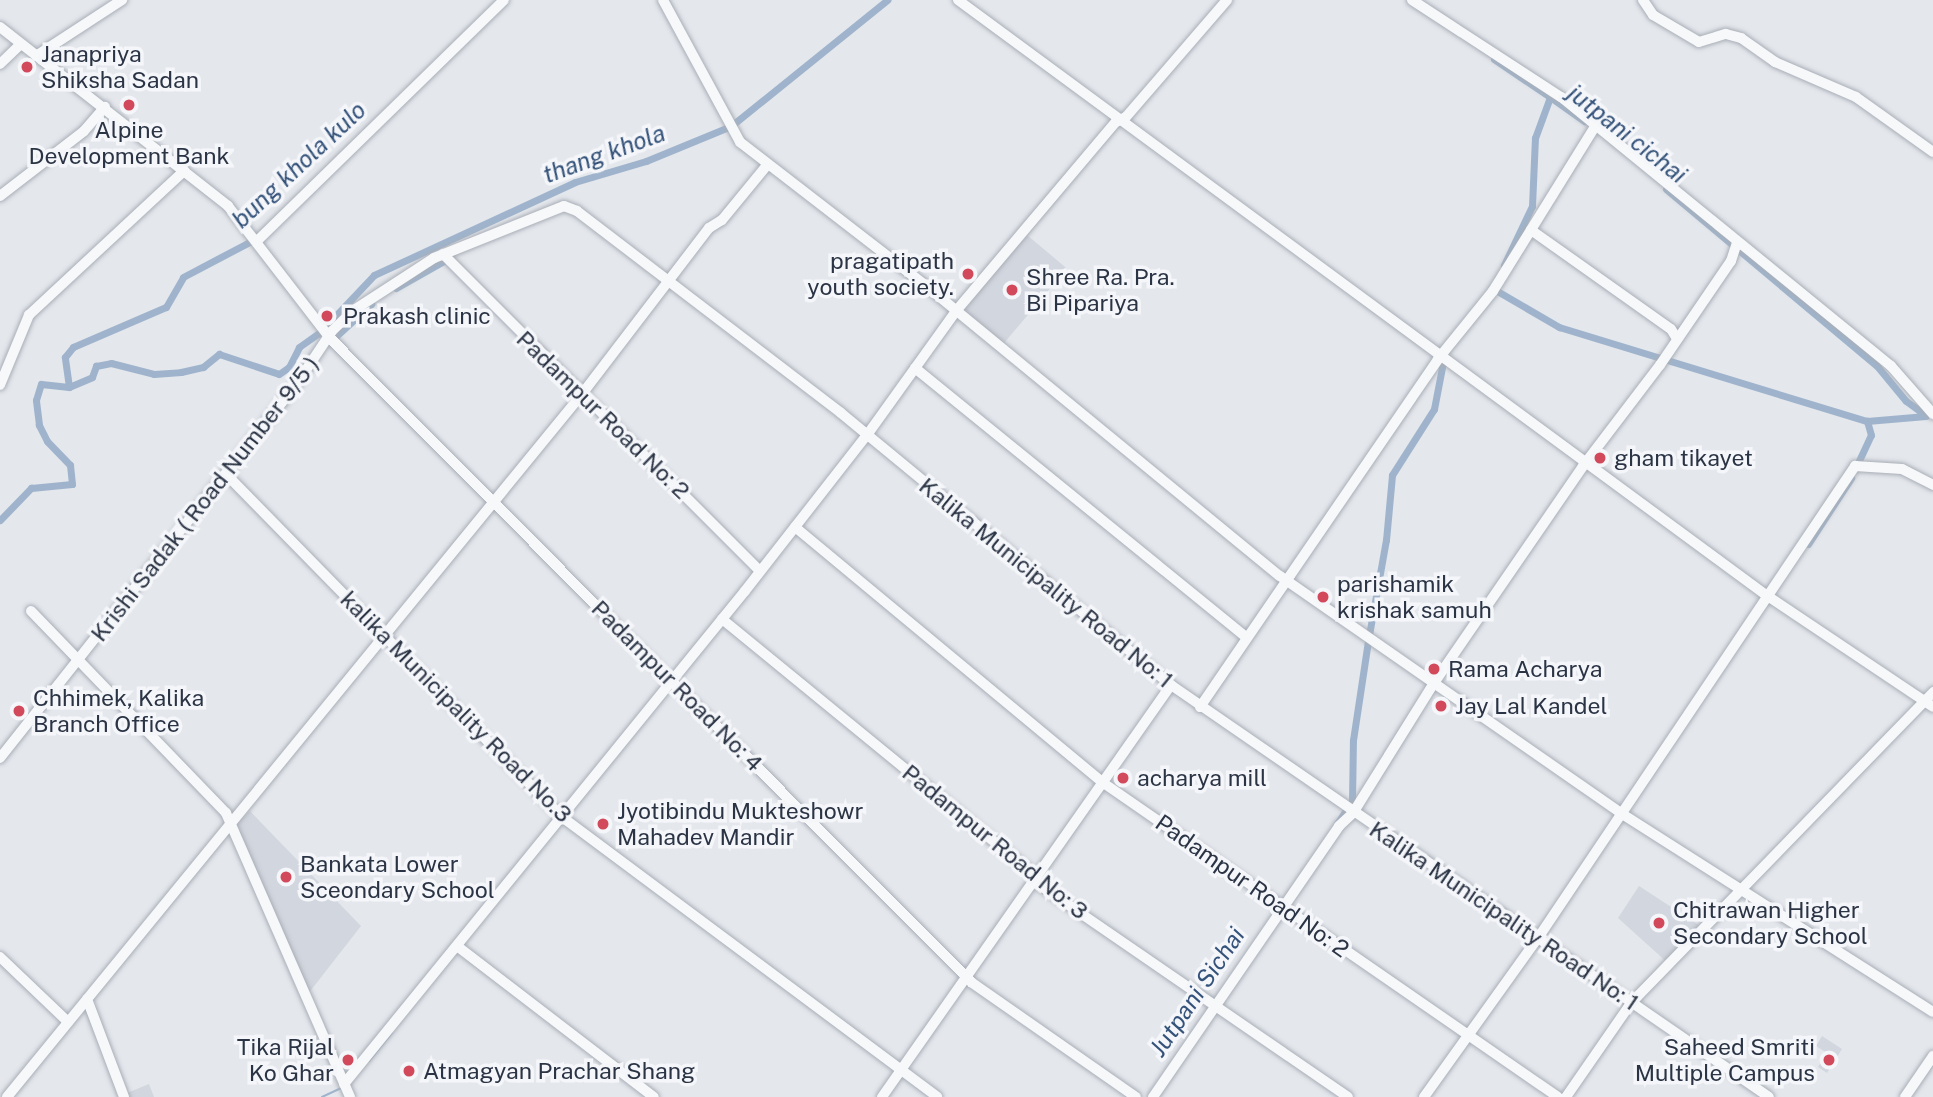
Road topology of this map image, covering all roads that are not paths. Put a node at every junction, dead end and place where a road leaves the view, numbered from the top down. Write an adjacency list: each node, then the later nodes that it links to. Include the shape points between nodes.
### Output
1 (122, 0): 10 (street)
2 (504, 0): 20 (street)
3 (663, 0): 16 (street, via 740,142)
4 (958, 0): 13 (street)
5 (1227, 0): 13 (street)
6 (1412, 0): 14 (street, via 1562,97)
7 (1643, 0): 15 (street, via 1653,15 1699,43 1726,34 1741,38 1775,62 1856,97)
8 (0, 27): 9 (street, Padampur Road No: 4)
9 (20, 45): 10 (street, Padampur Road No: 4); 11 (street)
10 (36, 56): 12 (street, Padampur Road No: 4)
11 (0, 64)
12 (105, 107): 17 (street, Padampur Road No: 4); 18 (street, via 84,131)
13 (1118, 120): 24 (street); 27 (street)
14 (1596, 125): 19 (street); 21 (street)
15 (1933, 152)
16 (768, 164): 23 (street, via 722,220 709,228); 24 (street)
17 (184, 171): 20 (street, Padampur Road No: 4); 29 (street, via 29,314)
18 (0, 196)
19 (1531, 230): 26 (street, via 1671,329); 27 (street)
20 (257, 241): 25 (street, Padampur Road No: 4, via 278,276)
21 (1737, 243): 26 (street, via 1731,261); 31 (street, via 1891,366)
22 (446, 257): 23 (street, Kalika Municipality Road No: 1, via 564,206); 25 (street, Kalika Municipality Road No: 1, via 354,310); 30 (street, Padampur Road No: 2)
23 (671, 283): 30 (street); 32 (street, Kalika Municipality Road No: 1)
24 (956, 311): 28 (street); 39 (street)
25 (330, 338): 34 (street, Krishi Sadak ( Road Number 9/5 )); 36 (street, Padampur Road No: 4)
26 (1677, 339): 33 (street)
27 (1440, 356): 33 (street); 39 (street)
28 (915, 368): 32 (street); 44 (street)
29 (0, 385)
30 (582, 394): 36 (street); 38 (street, Padampur Road No: 2)
31 (1933, 414)
32 (867, 435): 37 (street); 48 (street, Kalika Municipality Road No: 1)
33 (1588, 462): 40 (street); 47 (street)
34 (226, 474): 43 (street, kalika Municipality Road No.3); 45 (street, Krishi Sadak ( Road Number 9/5 ))
35 (1933, 485): 40 (street, via 1902,469 1855,466)
36 (493, 502): 43 (street); 46 (street, Padampur Road No: 4)
37 (795, 527): 38 (street); 53 (street, Padampur Road No: 2)
38 (758, 569): 42 (street)
39 (1286, 580): 44 (street); 47 (street)
40 (1767, 598): 50 (street); 55 (street)
41 (31, 611): 45 (street)
42 (722, 619): 46 (street); 58 (street, Padampur Road No: 3)
43 (383, 635): 56 (street, kalika Municipality Road No.3); 57 (street)
44 (1246, 637): 51 (street)
45 (79, 659): 52 (street, Krishi Sadak ( Road Number 9/5 )); 57 (street)
46 (673, 680): 56 (street); 64 (street, Padampur Road No: 4)
47 (1434, 683): 54 (street); 55 (street)
48 (1171, 685): 51 (street, Kalika Municipality Road No: 1); 53 (street)
49 (1933, 692): 50 (street)
50 (1929, 704): 59 (street)
51 (1200, 707): 54 (street, Kalika Municipality Road No: 1)
52 (0, 758)
53 (1102, 782): 58 (street); 60 (street, Padampur Road No: 2)
54 (1353, 813): 60 (street); 61 (street, Kalika Municipality Road No: 1)
55 (1619, 813): 59 (street); 61 (street)
56 (562, 817): 62 (street); 72 (street, kalika Municipality Road No.3)
57 (231, 822): 65 (street); 73 (street)
58 (1035, 878): 64 (street); 67 (street, Padampur Road No: 3)
59 (1742, 892): 66 (street); 68 (street)
60 (1283, 908): 67 (street); 70 (street, Padampur Road No: 2)
61 (1538, 938): 66 (street, Kalika Municipality Road No: 1); 70 (street)
62 (457, 946): 73 (street); 76 (street)
63 (0, 957): 69 (street)
64 (965, 974): 72 (street); 79 (street, Padampur Road No: 4)
65 (88, 1002): 69 (street); 75 (street)
66 (1631, 1003): 84 (street); 85 (street, Kalika Municipality Road No: 1)
67 (1216, 1005): 80 (street); 81 (street, Padampur Road No: 3)
68 (1933, 1012)
69 (68, 1022): 74 (street)
70 (1466, 1034): 82 (street); 83 (street, Padampur Road No: 2)
71 (1933, 1056): 86 (street)
72 (900, 1070): 77 (street); 78 (street, kalika Municipality Road No.3)
73 (347, 1090)
74 (7, 1097)
75 (124, 1097)
76 (654, 1097)
77 (881, 1097)
78 (937, 1097)
79 (1136, 1097)
80 (1153, 1097)
81 (1348, 1097)
82 (1424, 1097)
83 (1558, 1097)
84 (1566, 1097)
85 (1769, 1097)
86 (1905, 1097)

